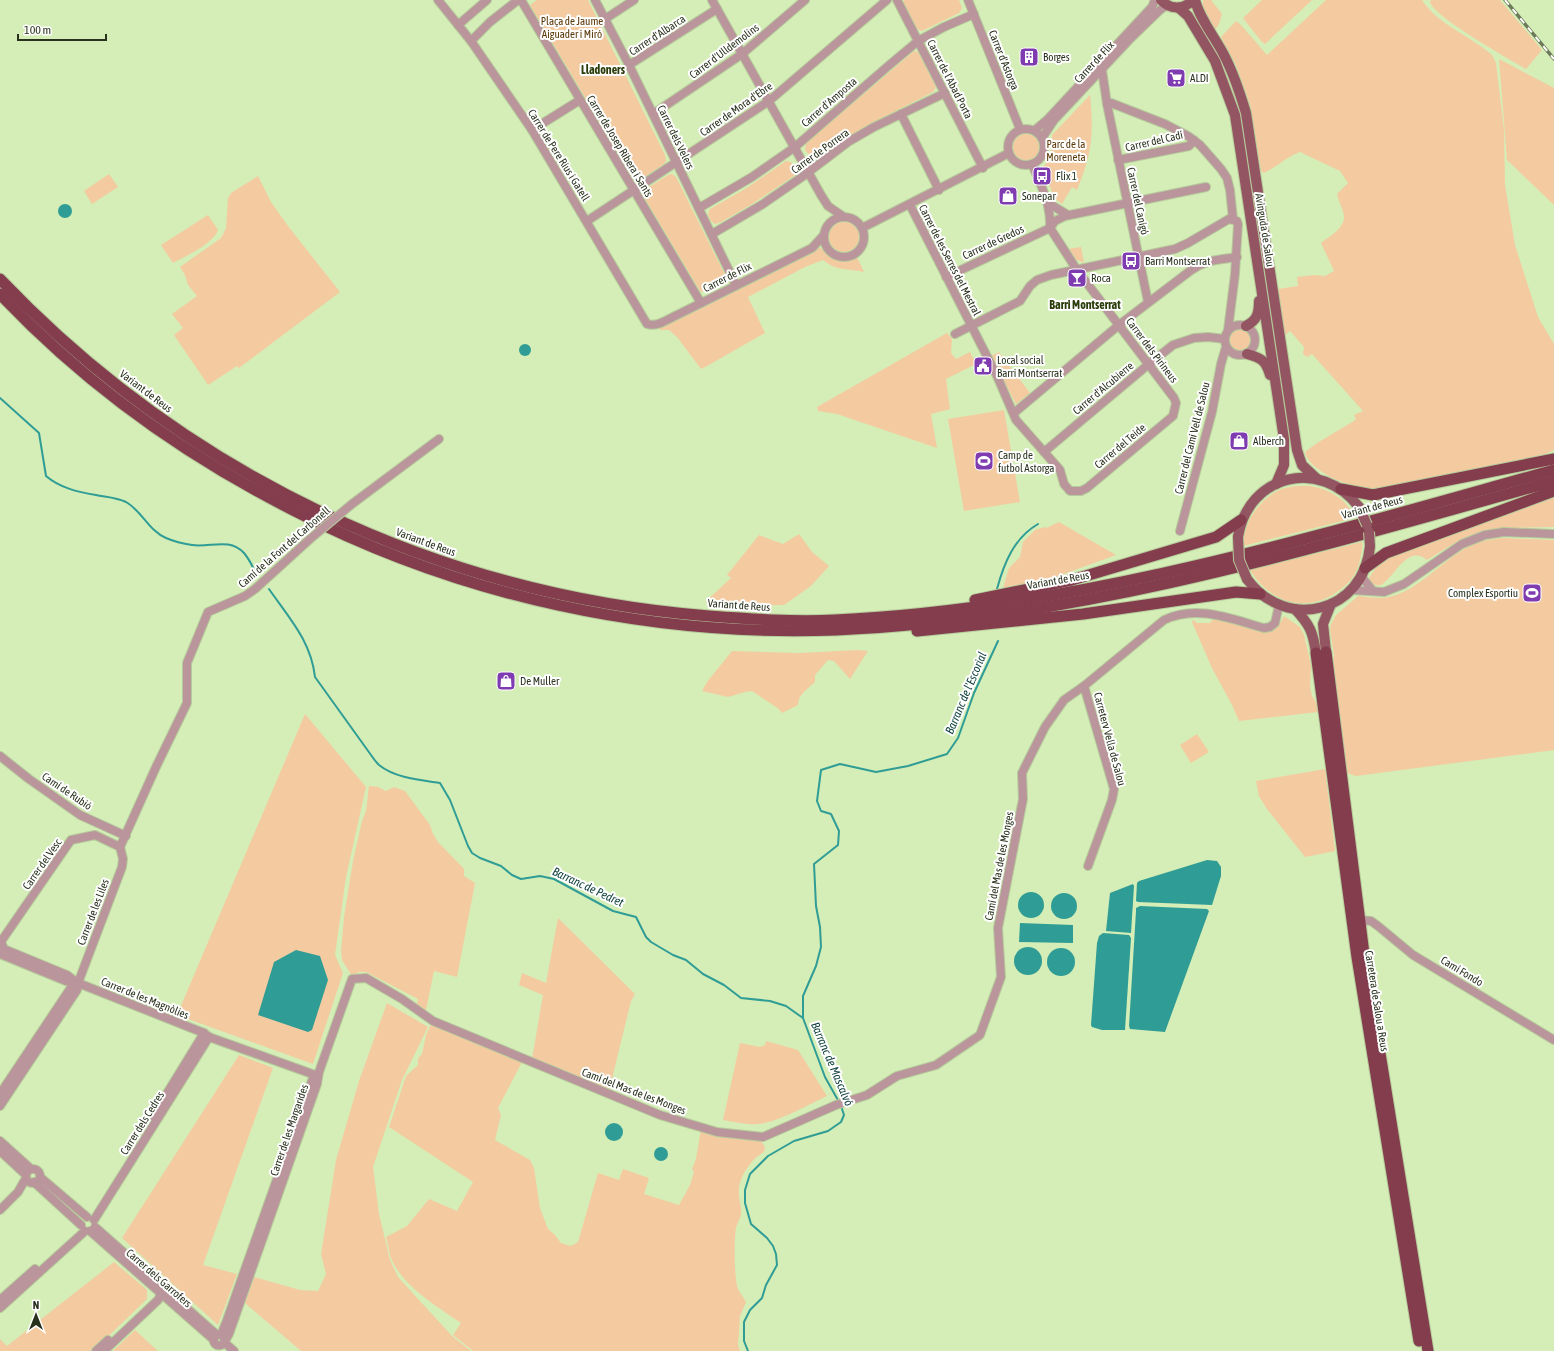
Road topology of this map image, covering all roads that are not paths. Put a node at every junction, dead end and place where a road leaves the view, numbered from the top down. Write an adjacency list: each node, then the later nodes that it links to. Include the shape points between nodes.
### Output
1 (438, 0): 18 (street, Carrer de Pere Rius i Gatell)
2 (487, 0): 18 (street)
3 (520, 0): 19 (street, via 490,22); 27 (street, Carrer de Josep Ribera i Sants)
4 (595, 0): 17 (street, Carrer dels Velers)
5 (634, 0): 17 (street)
6 (712, 0): 15 (street)
7 (887, 0): 28 (street, Carrer de Mora d'Ebre)
8 (897, 0): 20 (street, Carrer de l'Abad Porta)
9 (968, 0): 16 (street, Carrer d'Astorga)
10 (1155, 0): 34 (street, Carrer de Flix, via 1150,10)
11 (802, 1): 21 (street, Carrer d'Ulldemolins)
12 (1164, 3): 14 (main road); 23 (street, Carrer de Flix)
13 (1195, 3): 14 (main road); 90 (main road, Avinguda de Salou, via 1236,80 1246,113 1294,435 1302,465)
14 (1179, 8): 67 (main road, Avinguda de Salou, via 1188,16 1215,60 1235,115)
15 (717, 10): 21 (street); 22 (street, Carrer d'Albarca)
16 (974, 14): 20 (street, Carrer d'Amposta); 32 (street, Carrer d'Astorga)
17 (605, 19): 22 (street, Carrer dels Velers)
18 (458, 25): 19 (street, Carrer de Pere Rius i Gatell)
19 (471, 41): 33 (street, Carrer de Pere Rius i Gatell)
20 (918, 41): 25 (street, Carrer de l'Abad Porta); 37 (street, Carrer d'Amposta)
21 (742, 54): 28 (street); 30 (street, Carrer d'Ulldemolins)
22 (629, 65): 30 (street, Carrer dels Velers)
23 (1102, 70): 24 (street, Carrer de Flix); 26 (street, Carrer del Canigó)
24 (1089, 83): 26 (street, via 1097,84); 35 (street, Carrer de Flix, via 1051,124)
25 (945, 93): 31 (street, Carrer de Porrera); 42 (street, Carrer de l'Abad Porta)
26 (1105, 93): 29 (street, Carrer del Canigó)
27 (580, 100): 33 (street); 46 (street, Carrer de Josep Ribera i Sants)
28 (769, 101): 37 (street); 40 (street, Carrer de Mora d'Ebre)
29 (1107, 104): 36 (street, via 1111,103 1146,116); 39 (street, Carrer del Canigó)
30 (653, 114): 40 (street, Carrer dels Velers)
31 (901, 114): 43 (street, Carrer de Porrera, via 848,142); 45 (street)
32 (1020, 129): 34 (street); 38 (street, via 1009,139)
33 (532, 130): 55 (street, Carrer de Pere Rius i Gatell)
34 (1035, 130): 35 (street)
35 (1042, 138): 41 (street, via 1044,152)
36 (1194, 140): 39 (street, Carrer del Cadí, via 1189,146); 54 (street, via 1212,158 1226,178)
37 (795, 146): 43 (street); 51 (street, Carrer d'Amposta, via 752,177)
38 (1009, 153): 41 (street, via 1012,159 1022,165); 42 (street)
39 (1118, 160): 48 (street, Carrer del Canigó)
40 (677, 163): 46 (street, Carrer de Mora d'Ebre); 51 (street, Carrer dels Velers)
41 (1032, 164): 49 (street)
42 (983, 168): 45 (street)
43 (809, 171): 47 (street); 59 (street, Carrer de Porrera, via 763,204)
44 (1206, 187): 48 (street)
45 (939, 190): 50 (street)
46 (634, 191): 55 (street, Carrer de Mora d'Ebre); 72 (street, Carrer de Josep Ribera i Sants)
47 (821, 195): 53 (street, via 828,206); 56 (street)
48 (1127, 202): 52 (street); 63 (street, Carrer del Canigó)
49 (1048, 203): 52 (street); 58 (street)
50 (910, 205): 57 (street); 66 (street, Carrer de les Serres del Mestral)
51 (699, 208): 59 (street, Carrer dels Velers)
52 (1068, 215): 58 (street, Carrer de Gredos, via 1055,221)
53 (844, 217): 56 (street); 57 (street, via 853,219)
54 (1235, 220): 63 (street, via 1229,219 1175,249); 64 (street)
55 (587, 221): 75 (street, Carrer de Pere Rius i Gatell, via 643,318 647,324)
56 (830, 222): 60 (street)
57 (862, 228): 61 (street, via 863,243 853,254 844,257 836,255)
58 (1050, 228): 65 (street, Carrer dels Pirineus); 66 (street, Carrer de Gredos)
59 (712, 234): 69 (street, Carrer dels Velers)
60 (824, 235): 61 (street); 62 (street, Carrer de Flix)
61 (826, 247): 62 (street, Carrer de Flix)
62 (812, 248): 69 (street, Carrer de Flix)
63 (1138, 257): 65 (street); 71 (street, Carrer del Canigó)
64 (1237, 257): 71 (street, via 1209,260 1199,264); 73 (street)
65 (1077, 270): 74 (street, Carrer dels Pirineus); 76 (street, via 1037,280 1020,300)
66 (946, 277): 76 (street, Carrer de les Serres del Mestral)
67 (1260, 277): 77 (main road, via 1258,316 1252,322); 83 (main road, Avinguda de Salou)
68 (0, 279): 106 (highway, Variant de Reus, via 65,342 114,384 162,419 210,452 338,521 476,573 534,589 605,604 664,612)
69 (736, 285): 72 (street, Carrer de Flix)
70 (0, 294): 107 (highway, Variant de Reus, via 59,351 108,392 205,461 264,496 332,530 397,557 472,583 602,614 722,628)
71 (1148, 302): 74 (street)
72 (701, 303): 75 (street, Carrer de Flix)
73 (1230, 310): 77 (street, via 1234,321); 78 (street)
74 (1119, 324): 82 (street, Carrer dels Pirineus); 85 (street)
75 (652, 325)
76 (972, 325): 79 (street); 85 (street, Carrer de les Serres del Mestral)
77 (1242, 325): 78 (street); 81 (street, via 1254,333 1256,340)
78 (1228, 330): 80 (street)
79 (955, 334)
80 (1227, 346): 81 (street, via 1236,355); 82 (street, Carrer d'Alcubierre, via 1208,337 1194,338 1173,346); 97 (street, Carrer del Camí Vell de Salou)
81 (1248, 354): 83 (main road, via 1258,356 1265,362)
82 (1149, 364): 84 (street, Carrer dels Pirineus, via 1174,398); 87 (street, Carrer d'Alcubierre)
83 (1279, 401): 92 (main road, Avinguda de Salou, via 1284,439 1284,465)
84 (1176, 409): 95 (street, Carrer del Teide, via 1173,416 1087,488)
85 (1014, 413): 87 (street, Carrer de les Serres del Mestral, via 1016,420)
86 (439, 439): 111 (street, Camí de la Font del Carbonell, bridge, via 352,504 255,589 208,612 187,663 187,703)
87 (1044, 452): 95 (street, Carrer de les Serres del Mestral, via 1060,470 1064,484)
88 (1554, 459): 93 (highway, via 1373,495)
89 (1554, 470): 106 (highway, Variant de Reus, via 1379,519 1218,560 1076,591 895,616)
90 (1316, 479): 92 (main road, via 1295,478); 93 (main road)
91 (1554, 481): 107 (highway, Variant de Reus, via 1220,571 1086,599 975,617)
92 (1276, 484): 96 (main road, via 1254,500)
93 (1341, 489): 99 (main road, bridge, via 1354,500 1367,525 1370,546)
94 (1554, 491): 99 (highway, via 1386,553)
95 (1074, 492)
96 (1242, 520): 102 (main road, bridge, via 1238,537 1239,560 1248,579); 106 (highway, via 1216,537 1072,580 972,600 894,610)
97 (1180, 531)
98 (1554, 534): 101 (street, via 1504,532 1485,535 1462,544 1404,584 1384,592)
99 (1363, 572): 100 (main road); 101 (street)
100 (1351, 590): 101 (street); 103 (main road)
101 (1374, 591)
102 (1260, 594): 104 (main road); 107 (highway, via 1236,592 1083,614 898,633 863,634)
103 (1331, 604): 105 (main road, via 1314,609); 108 (main road, via 1323,624)
104 (1279, 605): 105 (main road); 109 (street, Camí del Mas de les Monges, via 1275,623 1264,628 1212,613 1174,615 1164,620)
105 (1295, 609): 108 (main road, via 1304,619)
106 (771, 620)
107 (850, 629)
108 (1321, 653): 114 (highway); 136 (highway, Carretera de Salou a Reus, via 1357,956)
109 (1084, 686): 113 (street, Carreterv Vella de Salou, via 1114,789); 118 (street, Camí del Mas de les Monges, via 1064,700 1045,727 1022,773 1023,799 998,928 1001,978 980,1035 936,1065 897,1076 867,1095 836,1105 763,1137 717,1132 660,1115 433,1021)
110 (0, 756): 111 (street, Camí de Rubió, via 80,815)
111 (126, 836): 112 (street, Camí de la Font del Carbonell)
112 (120, 848): 115 (street, Carrer del Vesc, via 95,835 71,840); 117 (street, Carrer de les Liles, via 122,868)
113 (1088, 866)
114 (1360, 920): 120 (street, Camí Fondo, via 1370,921 1413,955); 137 (highway)
115 (1, 942): 117 (street, Carrer de les Magnòlies, via 4,949 67,975)
116 (0, 954): 117 (street, Carrer de les Magnòlies, via 66,981)
117 (78, 983): 119 (street, Carrer de les Magnòlies); 122 (street, via 72,986); 123 (street, Carrer de les Liles, via 77,990)
118 (402, 999): 121 (street, Carrer de les Margarides, via 366,978 352,979)
119 (206, 1035): 121 (street, Carrer de les Magnòlies, via 212,1033); 128 (street, Carrer dels Cedres)
120 (1554, 1040)
121 (317, 1074): 132 (street, Carrer de les Margarides, via 315,1092 229,1334)
122 (0, 1094)
123 (0, 1106)
124 (0, 1141): 126 (street, Carrer dels Garrofers)
125 (0, 1151): 126 (street, Carrer dels Garrofers)
126 (31, 1177): 127 (street); 128 (street, Carrer dels Garrofers)
127 (0, 1210)
128 (88, 1225): 129 (street, Carrer dels Garrofers); 130 (street, Carrer dels Cedres); 131 (street, Carrer dels Cedres)
129 (159, 1290): 132 (street, Carrer dels Garrofers); 133 (street); 134 (street, via 158,1300)
130 (0, 1300)
131 (0, 1308)
132 (221, 1341): 135 (street, Carrer dels Garrofers)
133 (96, 1351)
134 (104, 1351)
135 (234, 1351)
136 (1420, 1351)
137 (1428, 1351)

